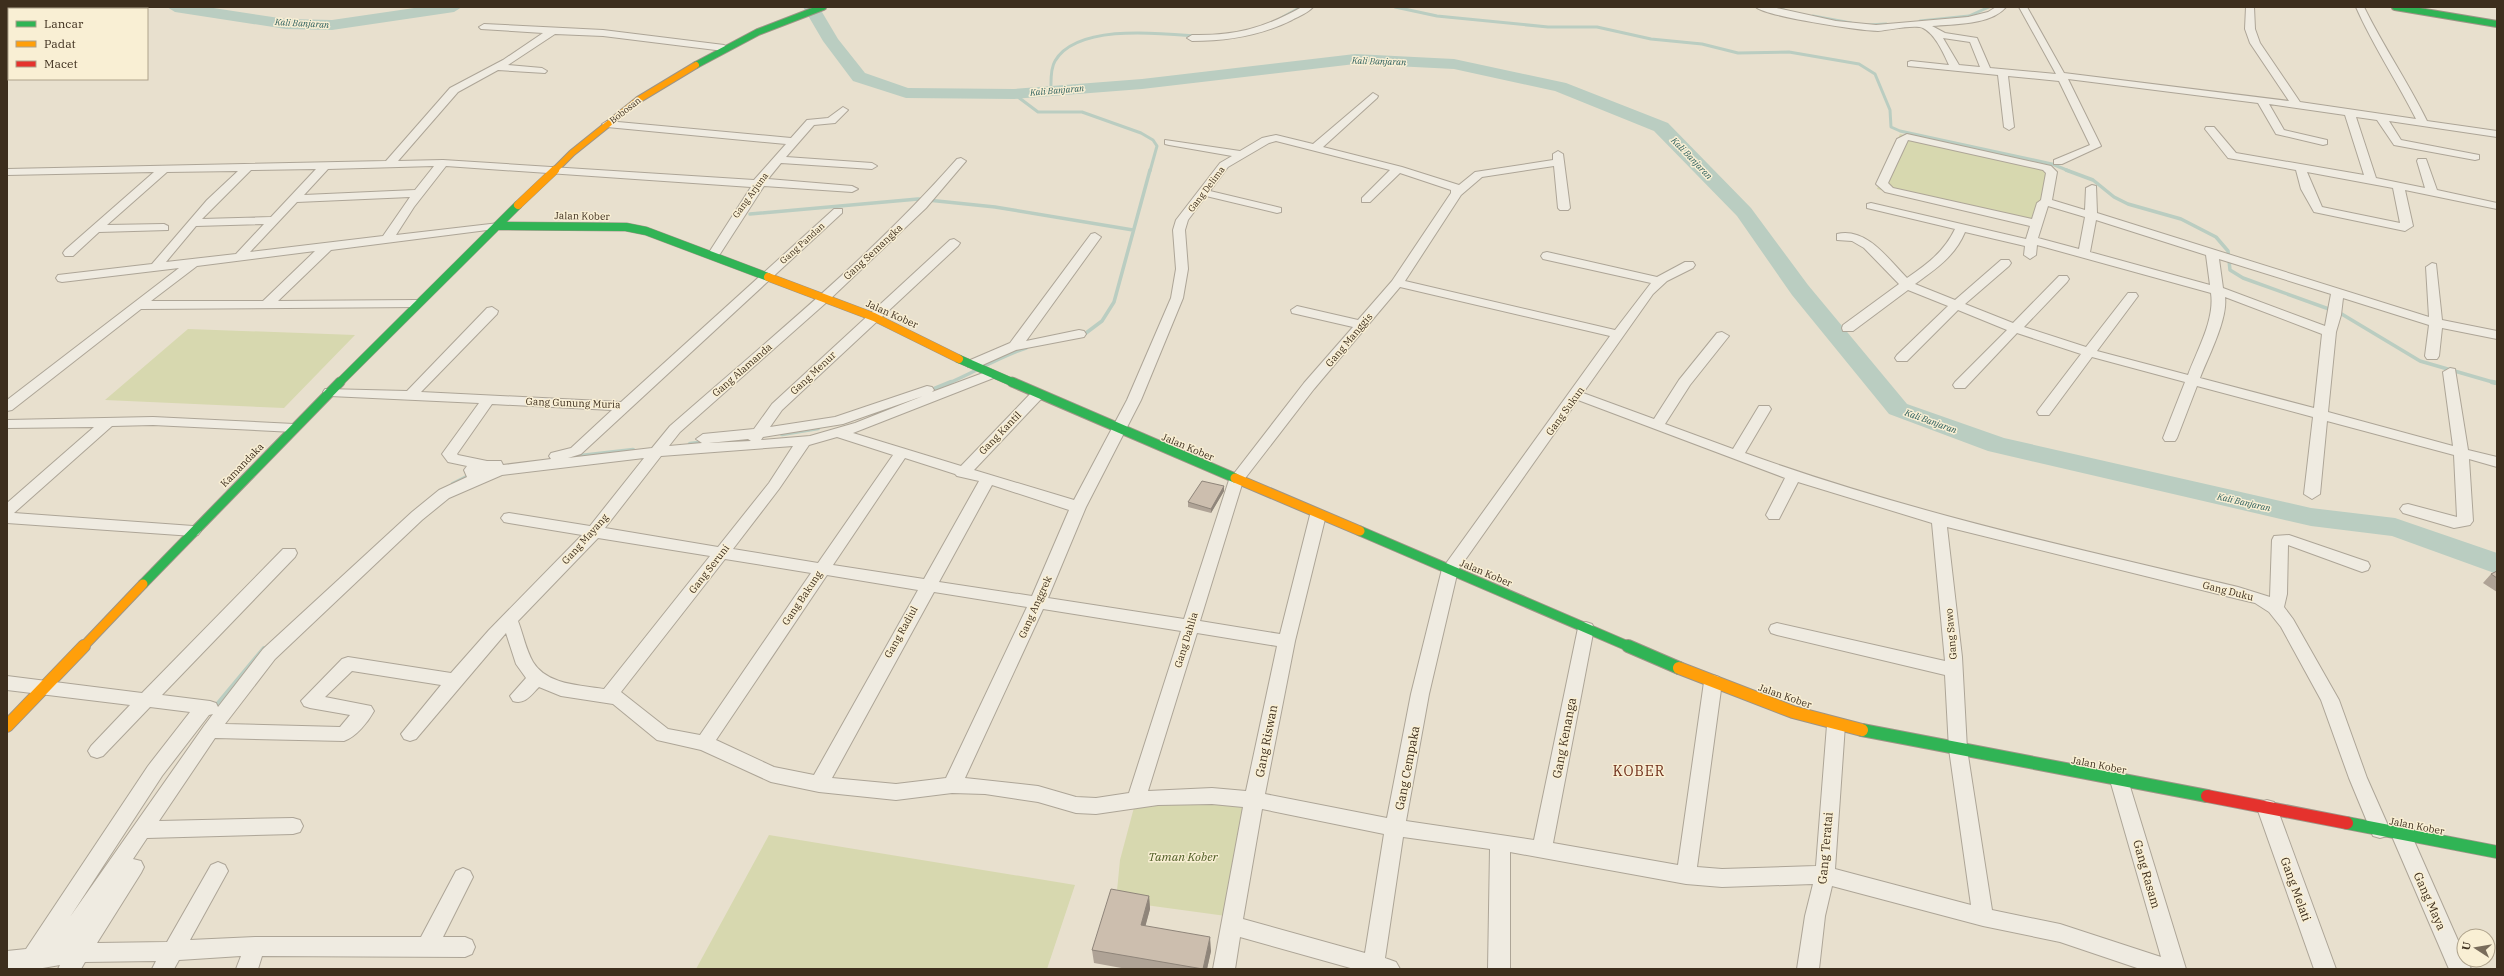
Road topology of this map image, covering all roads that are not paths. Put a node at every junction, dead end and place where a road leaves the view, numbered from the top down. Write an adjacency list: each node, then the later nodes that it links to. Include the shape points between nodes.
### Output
1 (823, 7): 15 (street, Bobosan, via 773,24)
2 (1309, 7): 14 (street, via 1270,29 1213,39)
3 (1760, 7): 12 (street, via 1866,28)
4 (2001, 7): 12 (street, via 1991,14)
5 (2023, 7): 22 (street)
6 (2250, 7): 25 (street, via 2250,29 2255,43)
7 (2360, 7): 29 (street, via 2370,31 2405,86)
8 (2395, 7): 9 (street)
9 (2408, 8): 10 (street)
10 (2497, 24)
11 (484, 27): 13 (street)
12 (1928, 27): 18 (street, via 1946,49); 20 (street, via 1945,36 1974,40)
13 (553, 31): 15 (street, via 603,33); 17 (street)
14 (1192, 38)
15 (724, 48): 30 (street, Bobosan, via 638,100)
16 (1911, 64): 18 (street)
17 (497, 67): 19 (street); 45 (street, via 454,90)
18 (1955, 68): 20 (street)
19 (542, 71)
20 (1986, 71): 21 (street)
21 (2003, 73): 22 (street); 31 (street)
22 (2062, 77): 24 (street); 43 (street, via 2096,146)
23 (1373, 96): 37 (street)
24 (2261, 100): 25 (street); 36 (street, via 2280,132)
25 (2297, 105): 27 (street)
26 (843, 110): 34 (street, Gang Arjuna, via 831,121 811,122)
27 (2349, 112): 28 (street); 54 (street)
28 (2381, 117): 29 (street); 39 (street, via 2398,143)
29 (2423, 123): 33 (street)
30 (607, 124): 34 (street); 52 (street, Bobosan)
31 (2009, 127)
32 (2210, 129): 48 (street, via 2232,156)
33 (2497, 134)
34 (793, 141): 40 (street, Gang Arjuna)
35 (1169, 142): 38 (street)
36 (2323, 142)
37 (1316, 147): 38 (street, Gang Delima, via 1276,138 1266,140); 51 (street, Gang Delima)
38 (1240, 154): 59 (street, Gang Delima, via 1224,165)
39 (2475, 157)
40 (777, 160): 46 (street); 55 (street, Gang Arjuna)
41 (961, 160): 105 (street, Gang Semangka, via 926,202)
42 (2422, 161): 61 (street)
43 (2058, 162)
44 (443, 163): 45 (street); 52 (street); 60 (street)
45 (388, 165): 47 (street)
46 (872, 166)
47 (324, 167): 49 (street); 63 (street)
48 (2300, 167): 54 (street); 56 (street, via 2307,190 2320,211 2405,228 2407,226)
49 (246, 169): 50 (street); 73 (street)
50 (163, 170): 53 (street); 78 (street)
51 (1398, 170): 62 (street, Gang Delima, via 1452,186 1456,188); 64 (street)
52 (554, 171): 55 (street); 75 (street, Bobosan)
53 (7, 172)
54 (2371, 180): 56 (street)
55 (758, 183): 58 (street); 87 (street, Gang Arjuna, via 733,219)
56 (2398, 186): 61 (street)
57 (2092, 188): 71 (street)
58 (852, 189)
59 (1202, 192): 69 (street); 144 (street, Gang Delima, via 1182,220 1179,230 1182,269 1177,298 1134,400)
60 (419, 193): 63 (street); 81 (street)
61 (2432, 193): 67 (street)
62 (1456, 194): 68 (street, Gang Manggis, via 1479,174 1558,158); 100 (street, Gang Manggis)
63 (293, 199): 72 (street)
64 (1366, 200)
65 (2046, 202): 71 (street); 74 (street, via 2043,203); 74 (street, via 2052,172 2047,168 1906,137 1902,140 1882,184 1889,190)
66 (1871, 206): 77 (street)
67 (2497, 206)
68 (1564, 208)
69 (1277, 210)
70 (838, 211): 96 (street, Gang Pandan)
71 (2091, 214): 85 (street); 88 (street)
72 (273, 220): 73 (street); 89 (street)
73 (193, 223): 94 (street)
74 (2036, 224): 83 (street)
75 (499, 226): 81 (street); 87 (street, Jalan Kober, via 636,228); 108 (street, Kamandaka)
76 (164, 228): 78 (street)
77 (1961, 228): 83 (street); 101 (street, via 1953,246 1940,260)
78 (97, 229): 86 (street)
79 (1096, 237): 122 (street)
80 (1841, 237): 101 (street, via 1854,238 1868,245)
81 (387, 239): 84 (street)
82 (954, 243): 112 (street, Gang Menur)
83 (2031, 246): 88 (street)
84 (327, 247): 89 (street); 107 (street)
85 (2213, 252): 102 (street); 103 (street)
86 (69, 253)
87 (714, 254): 96 (street, Jalan Kober)
88 (2084, 254): 103 (street)
89 (240, 256): 91 (street)
90 (1547, 256): 99 (street)
91 (195, 262): 94 (street); 106 (street)
92 (2005, 263): 109 (street)
93 (1689, 265): 99 (street, Gang Sukun)
94 (156, 266): 97 (street)
95 (2432, 266): 113 (street)
96 (766, 276): 105 (street, Jalan Kober); 135 (street, Gang Gunung Muria)
97 (62, 278)
98 (2063, 279): 116 (street)
99 (1659, 281): 119 (street, Gang Sukun)
100 (1397, 283): 114 (street, Gang Manggis); 119 (street)
101 (1907, 285): 109 (street); 115 (street)
102 (2338, 291): 113 (street); 117 (street)
103 (2219, 292): 117 (street); 128 (street, via 2219,303 2211,332)
104 (2132, 296): 123 (street)
105 (824, 298): 112 (street, Jalan Kober); 149 (street, Gang Alamanda, via 675,429)
106 (139, 304): 107 (street); 136 (street)
107 (267, 304): 108 (street)
108 (416, 304): 130 (street, Kamandaka)
109 (1956, 305): 116 (street); 125 (street)
110 (1297, 310): 114 (street)
111 (492, 311): 133 (street)
112 (874, 317): 126 (street, Jalan Kober); 146 (street, Gang Menur, via 777,408)
113 (2436, 323): 120 (street); 124 (street)
114 (1361, 324): 157 (street, Gang Manggis)
115 (1848, 328)
116 (2014, 328): 123 (street); 129 (street)
117 (2329, 332): 139 (street)
118 (1080, 334): 122 (street)
119 (1618, 334): 132 (street, Gang Sukun)
120 (2497, 335)
121 (1722, 336): 142 (street, via 1684,383)
122 (1013, 347): 126 (street)
123 (2091, 353): 128 (street); 138 (street)
124 (2432, 356)
125 (1902, 358)
126 (980, 368): 131 (street, Jalan Kober); 145 (street, via 926,401); 146 (street, via 940,386 838,421)
127 (2450, 372): 150 (street)
128 (2192, 380): 139 (street); 147 (street)
129 (1960, 385)
130 (330, 392): 133 (street, Gang Gunung Muria); 143 (street, Kamandaka)
131 (1038, 394): 144 (street, Jalan Kober); 155 (street, Gang Kantil)
132 (1577, 395): 142 (street, Gang Duku); 174 (street, Gang Sukun)
133 (410, 396): 134 (street, Gang Gunung Muria)
134 (489, 400): 135 (street, Gang Gunung Muria); 154 (street, via 449,454)
135 (624, 406): 154 (street, via 574,452)
136 (7, 407)
137 (1764, 409): 152 (street)
138 (2044, 412)
139 (2322, 415): 150 (street); 159 (street)
140 (108, 422): 141 (street); 143 (street, via 153,421); 162 (street)
141 (7, 424)
142 (1657, 426): 152 (street, Gang Duku)
143 (294, 428): 168 (street, Kamandaka)
144 (1118, 429): 157 (street, Jalan Kober); 160 (street, Gang Anggrek)
145 (839, 433): 148 (street); 151 (street)
146 (754, 438): 148 (street); 149 (street, via 694,448)
147 (2170, 438)
148 (805, 440): 171 (street, Gang Seruni, via 774,486)
149 (660, 448): 154 (street); 169 (street, Gang Mayang)
150 (2461, 452): 153 (street); 161 (street, via 2465,521 2454,523)
151 (901, 454): 155 (street); 173 (street, Gang Bakung)
152 (1736, 456): 156 (street, Gang Duku)
153 (2497, 462)
154 (476, 473): 192 (street, via 417,516)
155 (962, 473): 158 (street)
156 (1794, 475): 164 (street); 167 (street, Gang Duku)
157 (1236, 480): 163 (street, Jalan Kober); 179 (street, Gang Dahlia)
158 (987, 481): 160 (street); 175 (street, Gang Radiul)
159 (2312, 494)
160 (1078, 507): 176 (street, Gang Anggrek)
161 (2408, 509)
162 (7, 511)
163 (1318, 515): 174 (street, Jalan Kober); 182 (street, Gang Riswan)
164 (1774, 515)
165 (7, 518): 168 (street)
166 (509, 518): 169 (street)
167 (1939, 520): 177 (street, Gang Duku, via 2238,593 2260,599); 183 (street, Gang Sawo)
168 (193, 531): 188 (street, Kamandaka)
169 (593, 533): 171 (street); 178 (street, Gang Mayang)
170 (289, 553): 191 (street)
171 (722, 553): 173 (street); 189 (street, Gang Seruni)
172 (2362, 566): 177 (street, via 2289,540 2280,540 2279,594)
173 (821, 569): 175 (street); 197 (street, Gang Bakung)
174 (1450, 569): 180 (street, Jalan Kober); 207 (street, Gang Cempaka, via 1420,694)
175 (927, 585): 176 (street); 201 (street, Gang Radiul)
176 (1038, 602): 179 (street); 202 (street, Gang Anggrek)
177 (2275, 608): 209 (street, Gang Duku, via 2287,623 2330,700)
178 (510, 621): 184 (street, via 525,664); 185 (street, Gang Mayang, via 495,634)
179 (1190, 625): 182 (street); 203 (street, Gang Dahlia)
180 (1586, 628): 186 (street, Jalan Kober); 212 (street, Gang Kenanga)
181 (1777, 629): 183 (street)
182 (1287, 641): 204 (street, Gang Riswan)
183 (1954, 670): 198 (street, Gang Sawo)
184 (536, 678): 189 (street, via 562,689); 190 (street)
185 (455, 680): 195 (street, via 348,664 310,701 365,711 344,734); 196 (street, Gang Mayang)
186 (1713, 682): 193 (street, Jalan Kober); 216 (street)
187 (7, 684): 188 (street)
188 (45, 687): 191 (street); 194 (street, Kamandaka)
189 (609, 695): 197 (street, via 618,698 663,735)
190 (519, 696)
191 (143, 702): 192 (street); 199 (street)
192 (215, 707): 195 (street); 225 (street, via 155,771)
193 (1836, 725): 198 (street, Jalan Kober); 217 (street, Gang Teratai)
194 (7, 726)
195 (210, 731): 208 (street)
196 (410, 734)
197 (704, 743): 201 (street, via 772,774)
198 (1958, 749): 200 (street, Jalan Kober); 219 (street, Gang Sawo)
199 (97, 751)
200 (2119, 780): 205 (street, Jalan Kober); 234 (street, Gang Rasam)
201 (819, 784): 202 (street, via 896,792)
202 (952, 785): 203 (street, via 1012,789 1076,805 1096,806)
203 (1136, 800): 204 (street, via 1184,795)
204 (1254, 800): 207 (street); 220 (street, Gang Riswan)
205 (2267, 808): 209 (street, Jalan Kober); 235 (street, Gang Melati)
206 (293, 826): 208 (street)
207 (1396, 828): 211 (street); 227 (street, Gang Cempaka)
208 (142, 830): 225 (street)
209 (2380, 830): 210 (street, Jalan Kober)
210 (2401, 834): 213 (street, Jalan Kober); 236 (street, Gang Maya)
211 (1500, 842): 212 (street); 231 (street)
212 (1542, 848): 216 (street)
213 (2497, 852)
214 (134, 867): 225 (street)
215 (218, 871): 224 (street)
216 (1686, 875): 217 (street, via 1722,878 1762,875)
217 (1825, 876): 219 (street); 232 (street, Gang Teratai, via 1815,916)
218 (462, 877): 222 (street)
219 (1984, 917): 233 (street, via 2060,933)
220 (1233, 926): 227 (street); 230 (street, Gang Riswan)
221 (255, 946): 222 (street); 224 (street); 229 (street)
222 (427, 947): 223 (street)
223 (465, 947)
224 (173, 951): 225 (street); 228 (street)
225 (49, 960): 226 (street)
226 (7, 961)
227 (1379, 968)
228 (163, 969)
229 (247, 969)
230 (1224, 969)
231 (1499, 969)
232 (1808, 969)
233 (2169, 969)
234 (2175, 969)
235 (2325, 969)
236 (2460, 969)

